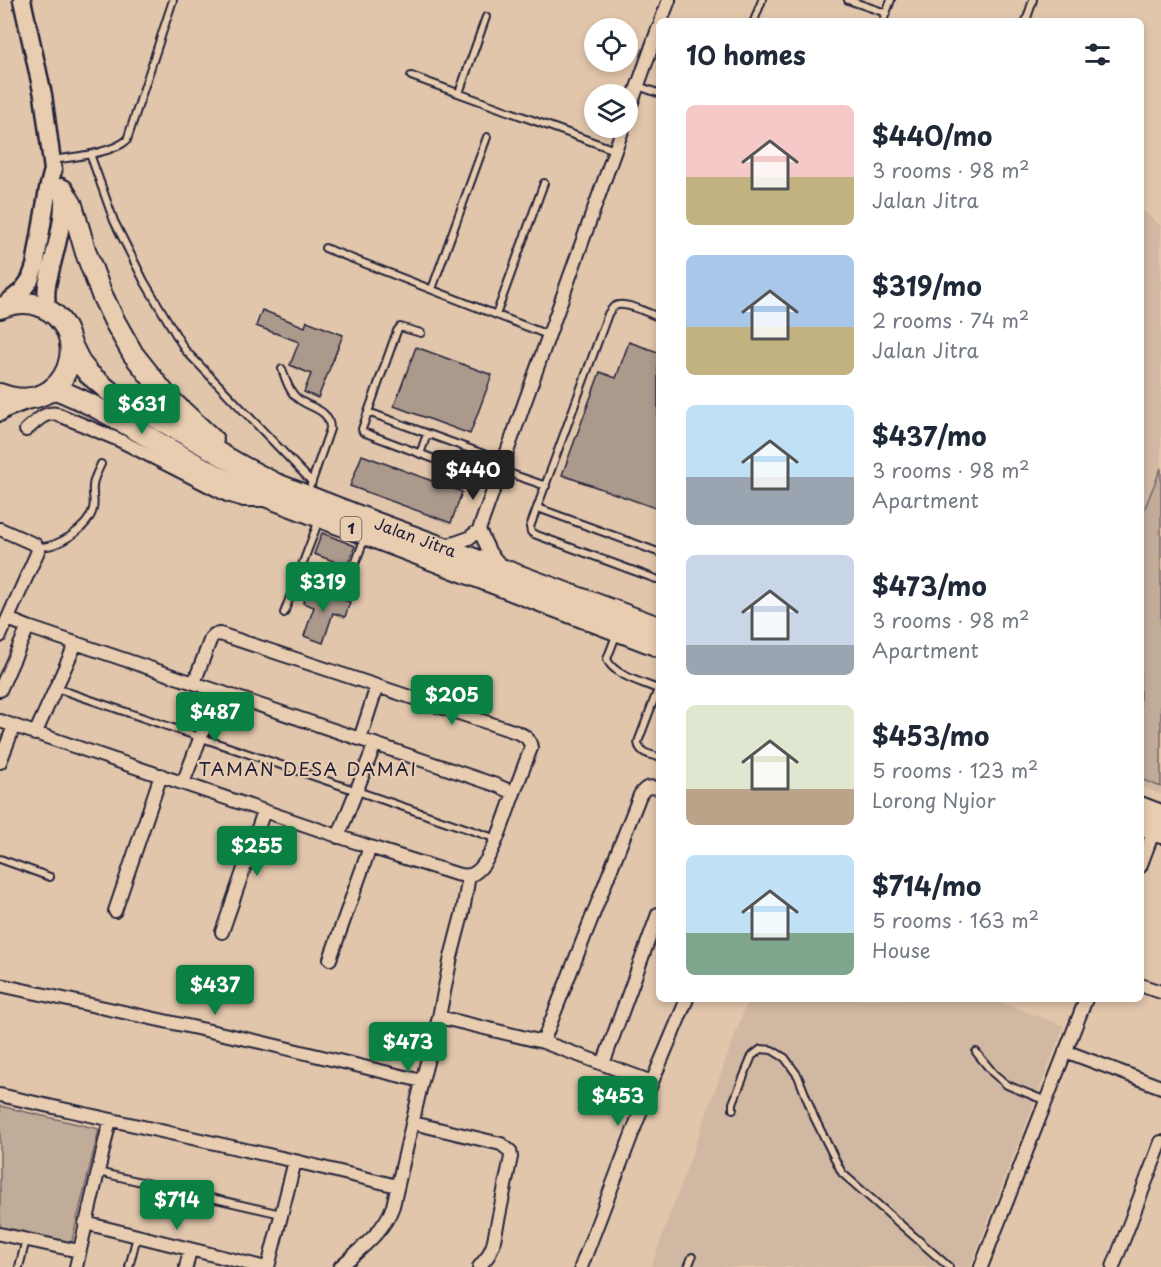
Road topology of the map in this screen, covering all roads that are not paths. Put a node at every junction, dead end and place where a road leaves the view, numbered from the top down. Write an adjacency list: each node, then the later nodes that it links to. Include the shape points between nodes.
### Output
1 (22, 0): 23 (main road, via 43,95)
2 (173, 0): 22 (lane, via 127,140)
3 (669, 0): 10 (street)
4 (762, 0): 11 (lane)
5 (848, 0): 8 (lane)
6 (891, 0): 8 (lane)
7 (1033, 0): 13 (lane)
8 (886, 13): 12 (lane)
9 (486, 17): 18 (lane)
10 (662, 18)
11 (755, 18)
12 (884, 18)
13 (1027, 18)
14 (656, 35): 16 (street)
15 (411, 76): 18 (lane)
16 (638, 86): 17 (lane)
17 (656, 92)
18 (459, 93): 21 (lane)
19 (486, 137): 27 (lane)
20 (619, 138): 21 (street)
21 (615, 150): 33 (street)
22 (90, 154): 23 (lane); 47 (lane, via 114,221 185,350)
23 (52, 165): 25 (main road); 28 (main road, via 36,266 22,291)
24 (544, 183): 30 (lane)
25 (63, 190): 29 (main road, via 61,226 46,287); 44 (highway, via 72,205 102,295 133,354 177,407)
26 (325, 248): 27 (lane)
27 (432, 289): 30 (lane)
28 (1, 308): 29 (highway, via 24,303)
29 (47, 309): 34 (highway, 1, via 62,323)
30 (496, 315): 33 (lane)
31 (656, 316): 46 (lane, via 620,305 608,314)
32 (421, 333): 38 (lane, via 404,327 397,331)
33 (548, 335): 45 (street)
34 (70, 342): 36 (highway, via 66,372); 44 (highway, Jalan Jitra / 1, via 88,374 110,391)
35 (282, 369): 47 (lane, via 292,393 321,410 330,425)
36 (46, 393): 37 (highway, 1, via 25,400); 39 (street); 48 (highway, Jalan Jitra / 1, via 93,405 211,473)
37 (0, 394)
38 (368, 412): 41 (lane); 42 (lane, via 363,432)
39 (0, 413)
40 (26, 430): 48 (street, via 45,415 57,414 227,495 250,501)
41 (427, 434): 42 (lane); 45 (lane)
42 (420, 454): 45 (lane)
43 (101, 464): 54 (lane, via 93,483 92,513 86,522 50,547)
44 (243, 467): 47 (highway, Jalan Jitra / 1, via 274,483)
45 (499, 471): 46 (lane); 52 (street)
46 (546, 486): 49 (lane)
47 (310, 489): 55 (highway, Jalan Jitra / 1)
48 (273, 499): 50 (highway, Jalan Jitra / 1)
49 (538, 508): 56 (lane); 59 (lane, via 530,527 534,534)
50 (320, 517): 53 (highway, Jalan Jitra / 1); 58 (lane)
51 (0, 529): 54 (street)
52 (479, 530): 55 (street); 57 (street)
53 (366, 534): 58 (lane, via 343,591); 64 (highway, Jalan Jitra / 1)
54 (37, 546): 61 (street, via 37,556)
55 (443, 548): 57 (highway, Jalan Jitra / 1)
56 (656, 551)
57 (504, 570): 62 (highway, Jalan Jitra / 1)
58 (298, 576): 60 (lane)
59 (656, 579)
60 (284, 613)
61 (8, 619): 63 (street); 65 (street)
62 (656, 626)
63 (28, 627): 66 (street); 72 (street)
64 (618, 631): 67 (highway, Jalan Jitra / 1); 71 (lane, via 607,659 610,666)
65 (0, 636)
66 (76, 643): 68 (street); 70 (street)
67 (656, 645)
68 (194, 683): 69 (street, via 211,638 219,634); 73 (street)
69 (378, 686): 79 (street); 87 (street, via 527,737 531,748)
70 (56, 688): 77 (street); 78 (lane)
71 (656, 688)
72 (0, 690)
73 (218, 692): 78 (street); 79 (street)
74 (656, 694): 81 (lane, via 638,742 643,751)
75 (0, 721): 76 (street)
76 (14, 726): 77 (street); 82 (street)
77 (35, 734): 83 (street)
78 (200, 738): 84 (street); 86 (lane)
79 (360, 739): 80 (street)
80 (375, 744): 86 (street); 87 (street)
81 (656, 756)
82 (0, 762)
83 (161, 775): 84 (street); 98 (street)
84 (183, 783): 88 (street)
85 (656, 788): 108 (street, via 644,788 640,795)
86 (356, 791): 91 (street); 92 (lane)
87 (514, 793): 92 (street)
88 (264, 811): 91 (street); 100 (street)
89 (1144, 812): 90 (highway)
90 (1154, 826): 94 (street)
91 (338, 837): 93 (street)
92 (497, 839): 96 (street, via 484,862)
93 (370, 848): 96 (street); 101 (street)
94 (1144, 855)
95 (0, 859): 97 (lane)
96 (470, 875): 107 (street)
97 (50, 878)
98 (115, 911)
99 (656, 919): 111 (street)
100 (222, 932)
101 (330, 959)
102 (0, 985): 112 (street)
103 (1144, 986): 104 (street)
104 (1161, 992)
105 (686, 1002): 113 (street)
106 (1085, 1002): 109 (street)
107 (439, 1017): 108 (street); 112 (street)
108 (543, 1042): 111 (street)
109 (1065, 1051): 114 (street); 116 (street)
110 (976, 1052): 116 (lane, via 1007,1085)
111 (603, 1064): 113 (street)
112 (422, 1081): 119 (street)
113 (652, 1082): 140 (street)
114 (1161, 1087)
115 (0, 1095): 118 (street)
116 (1046, 1101): 143 (street)
117 (733, 1109): 142 (lane, via 752,1056 761,1049 785,1058 798,1076 842,1173)
118 (110, 1120): 121 (street); 122 (street)
119 (413, 1123): 123 (street); 139 (street, via 501,1144 510,1151 493,1245)
120 (1161, 1142): 144 (street)
121 (295, 1161): 123 (street); 124 (street)
122 (97, 1172): 124 (lane); 125 (street)
123 (397, 1186): 138 (street, via 386,1222)
124 (281, 1214): 137 (street)
125 (85, 1223): 127 (street); 130 (street)
126 (0, 1234): 128 (street)
127 (137, 1236): 129 (street); 134 (lane)
128 (26, 1239): 130 (street); 132 (lane)
129 (190, 1250): 135 (street); 136 (street)
130 (79, 1251): 133 (street)
131 (692, 1257): 141 (lane)
132 (20, 1267)
133 (76, 1267)
134 (129, 1267)
135 (186, 1267)
136 (262, 1267)
137 (268, 1267)
138 (340, 1267)
139 (479, 1267)
140 (581, 1267)
141 (688, 1267)
142 (949, 1267)
143 (981, 1267)
144 (1113, 1267)

